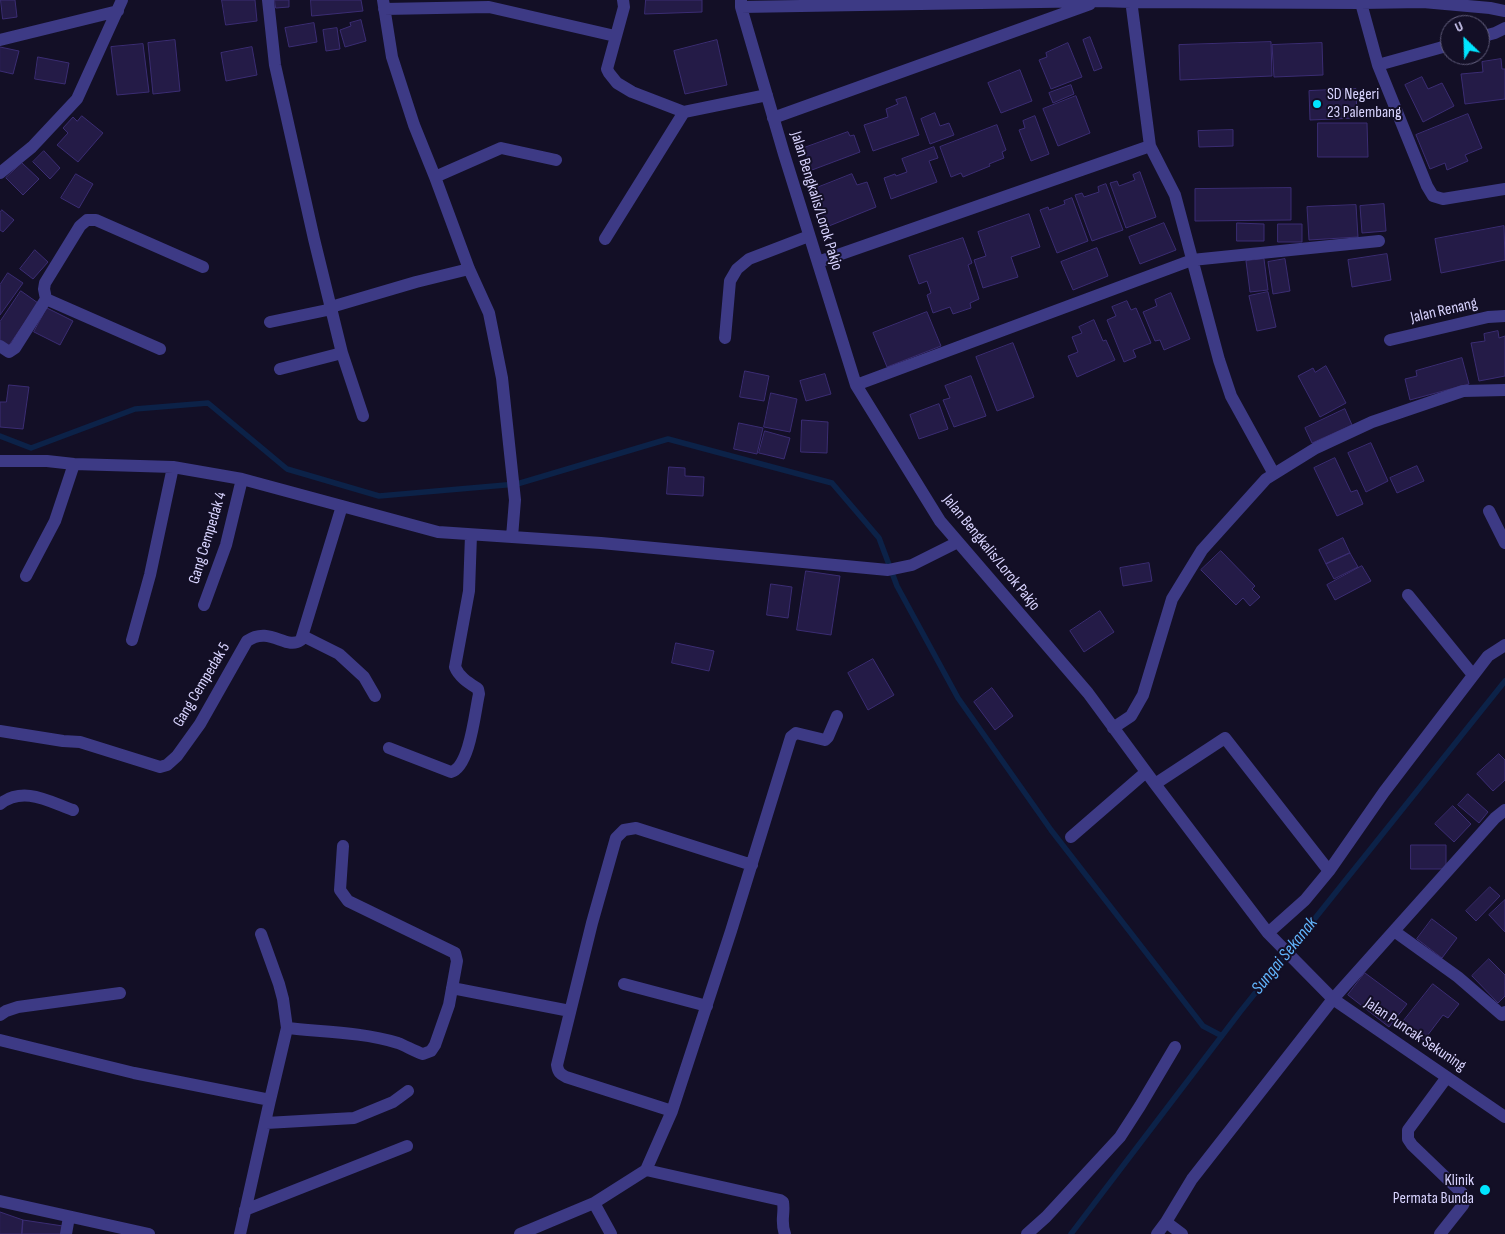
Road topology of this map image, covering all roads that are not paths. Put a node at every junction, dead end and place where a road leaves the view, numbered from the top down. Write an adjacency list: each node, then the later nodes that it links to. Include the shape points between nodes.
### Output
1 (268, 0): 32 (street, via 275,65)
2 (623, 0): 12 (street)
3 (1100, 0): 4 (street); 7 (street); 18 (street)
4 (1131, 1): 5 (street); 19 (street)
5 (1361, 3): 9 (street, via 1423,2); 15 (street)
6 (384, 4): 12 (street, via 489,7); 22 (street, via 392,57)
7 (741, 4): 16 (street, Jalan Bengkalis/Lorok Pakjo)
8 (120, 6): 13 (street); 21 (street, via 78,99 32,147)
9 (1505, 11)
10 (1505, 28): 11 (street)
11 (1490, 34)
12 (616, 36): 17 (street, via 607,69 617,83)
13 (0, 40)
14 (1440, 47): 15 (street)
15 (1378, 65): 23 (street, via 1433,196 1443,199)
16 (767, 95): 17 (street); 18 (street, Jalan Bengkalis/Lorok Pakjo)
17 (684, 112): 25 (street)
18 (773, 118): 24 (street, Jalan Bengkalis/Lorok Pakjo)
19 (1150, 146): 27 (street, via 1174,195); 28 (street)
20 (556, 160): 22 (street, via 501,148)
21 (0, 173)
22 (435, 177): 30 (street)
23 (1505, 190)
24 (810, 236): 28 (street, Jalan Bengkalis/Lorok Pakjo); 35 (street, via 750,259 737,270 730,281)
25 (605, 239)
26 (1379, 241): 27 (street)
27 (1192, 260): 41 (street); 47 (street, via 1230,396)
28 (818, 262): 41 (street, Jalan Bengkalis/Lorok Pakjo)
29 (203, 267): 31 (street, via 96,220 87,220 80,226 45,284)
30 (469, 269): 32 (street); 52 (street, via 489,313 502,378 515,500)
31 (46, 299): 37 (street, via 15,348 8,352); 38 (street)
32 (332, 308): 34 (street); 39 (street)
33 (1505, 316): 36 (street, Jalan Renang)
34 (270, 322)
35 (725, 338)
36 (1390, 340)
37 (0, 346)
38 (160, 348)
39 (342, 353): 40 (street); 43 (street)
40 (280, 369)
41 (856, 385): 53 (street, Jalan Bengkalis/Lorok Pakjo, via 940,522)
42 (1505, 390): 47 (street, via 1463,391 1372,422 1316,448)
43 (363, 416)
44 (0, 461): 45 (street)
45 (74, 464): 46 (street); 55 (street, via 55,521)
46 (173, 467): 48 (street); 59 (street, via 150,575)
47 (1274, 474): 64 (street, via 1266,478 1202,550 1172,599 1142,695 1131,716)
48 (242, 480): 49 (street); 57 (street, Gang Cempedak 4, via 226,545)
49 (342, 506): 51 (street, via 438,532); 58 (street)
50 (1489, 512): 54 (street)
51 (471, 534): 52 (street); 66 (street, via 469,592 455,668 462,678 478,689 479,694 467,753 458,768 451,772)
52 (512, 537): 53 (street, via 888,570 912,565)
53 (958, 542): 64 (street, Jalan Bengkalis/Lorok Pakjo, via 1088,693)
54 (1505, 542)
55 (26, 576)
56 (1408, 594): 61 (street)
57 (204, 605)
58 (303, 636): 62 (street, via 339,654 364,677); 65 (street, Gang Cempedak 5, via 292,643 264,634 247,641 200,724 167,765 160,767 80,742)
59 (132, 640)
60 (1505, 645): 61 (street, via 1488,656)
61 (1473, 675): 75 (street)
62 (375, 696)
63 (837, 716): 74 (street, via 825,740 796,733 790,738)
64 (1113, 728): 67 (street, Jalan Bengkalis/Lorok Pakjo)
65 (0, 731)
66 (389, 748)
67 (1146, 772): 68 (street, Jalan Bengkalis/Lorok Pakjo); 72 (street)
68 (1154, 784): 75 (street, via 1225,738); 78 (street, Jalan Bengkalis/Lorok Pakjo)
69 (0, 804): 70 (street, via 19,795 32,795)
70 (73, 810)
71 (1505, 810): 76 (street)
72 (1071, 837)
73 (343, 846): 81 (street, via 340,890 343,895 348,901 455,953 457,961)
74 (752, 864): 84 (street); 85 (street, via 636,828 624,830 616,838)
75 (1329, 871): 78 (street)
76 (1394, 931): 83 (street); 87 (street)
77 (260, 934): 88 (street, via 279,984)
78 (1270, 936): 79 (street, Jalan Bengkalis/Lorok Pakjo)
79 (1310, 976): 83 (street, Jalan Puncak Sekuning)
80 (624, 984): 84 (street)
81 (452, 988): 85 (street); 88 (street, via 435,1045 432,1051 422,1054 382,1039)
82 (120, 994): 86 (street, via 18,1007)
83 (1333, 999): 91 (street, Jalan Puncak Sekuning); 103 (street, via 1192,1179)
84 (707, 1006): 94 (street)
85 (570, 1011): 94 (street, via 557,1065 560,1074)
86 (0, 1015)
87 (1504, 1015)
88 (287, 1028): 93 (street)
89 (0, 1040): 93 (street, via 134,1073)
90 (1174, 1047): 111 (street, via 1120,1137)
91 (1447, 1077): 95 (street, Jalan Puncak Sekuning); 114 (street, via 1408,1130 1412,1146 1463,1194 1465,1200)
92 (408, 1091): 96 (street, via 393,1102 354,1118)
93 (270, 1100): 96 (street)
94 (672, 1111): 98 (street)
95 (1505, 1117)
96 (266, 1123): 101 (street)
97 (407, 1146): 101 (street)
98 (646, 1170): 100 (street); 110 (street, via 780,1200 784,1207 782,1224)
99 (0, 1202): 102 (street)
100 (594, 1203): 108 (street); 109 (street)
101 (246, 1210): 107 (street)
102 (69, 1217): 104 (street); 105 (street)
103 (1166, 1222): 112 (street); 113 (street)
104 (114, 1230): 106 (street)
105 (66, 1234)
106 (149, 1234)
107 (240, 1234)
108 (520, 1234)
109 (611, 1234)
110 (785, 1234)
111 (1027, 1234)
112 (1157, 1234)
113 (1182, 1234)
114 (1440, 1234)

